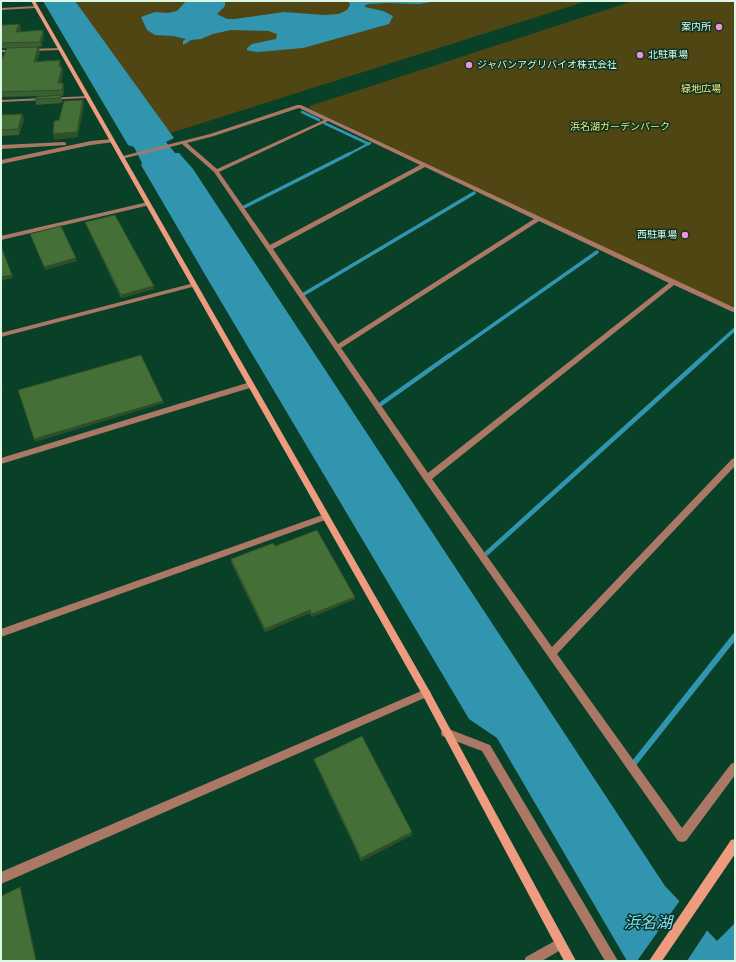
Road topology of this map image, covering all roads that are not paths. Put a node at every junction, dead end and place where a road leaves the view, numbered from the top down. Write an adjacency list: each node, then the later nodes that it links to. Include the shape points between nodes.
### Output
1 (35, 4): 2 (street); 3 (street)
2 (1, 9)
3 (60, 48): 4 (street); 5 (street)
4 (1, 51)
5 (87, 97): 6 (street); 8 (street)
6 (1, 101)
7 (327, 120): 10 (street, via 299,106); 14 (street); 15 (street)
8 (112, 141): 9 (street); 12 (street)
9 (91, 143): 11 (street); 13 (street)
10 (184, 143): 12 (street); 15 (street)
11 (1, 147)
12 (124, 157): 16 (street)
13 (1, 162)
14 (423, 166): 17 (street); 19 (street)
15 (216, 171): 19 (street)
16 (148, 204): 18 (street); 21 (street)
17 (539, 218): 20 (street); 24 (street)
18 (1, 238)
19 (270, 248): 24 (street)
20 (674, 282): 22 (street); 28 (street)
21 (194, 284): 23 (street); 25 (street)
22 (735, 311)
23 (1, 335)
24 (338, 347): 28 (street)
25 (250, 385): 26 (street); 29 (street)
26 (1, 461)
27 (735, 461): 31 (street)
28 (427, 478): 31 (street)
29 (325, 517): 30 (street); 32 (street)
30 (1, 632)
31 (552, 652): 34 (street, via 682,837)
32 (426, 693): 33 (street); 36 (street)
33 (446, 733): 37 (street); 40 (street, via 486,748)
34 (735, 767)
35 (735, 844): 41 (street)
36 (1, 878)
37 (560, 944): 38 (street); 39 (street)
38 (530, 961)
39 (570, 961)
40 (612, 961)
41 (655, 961)

